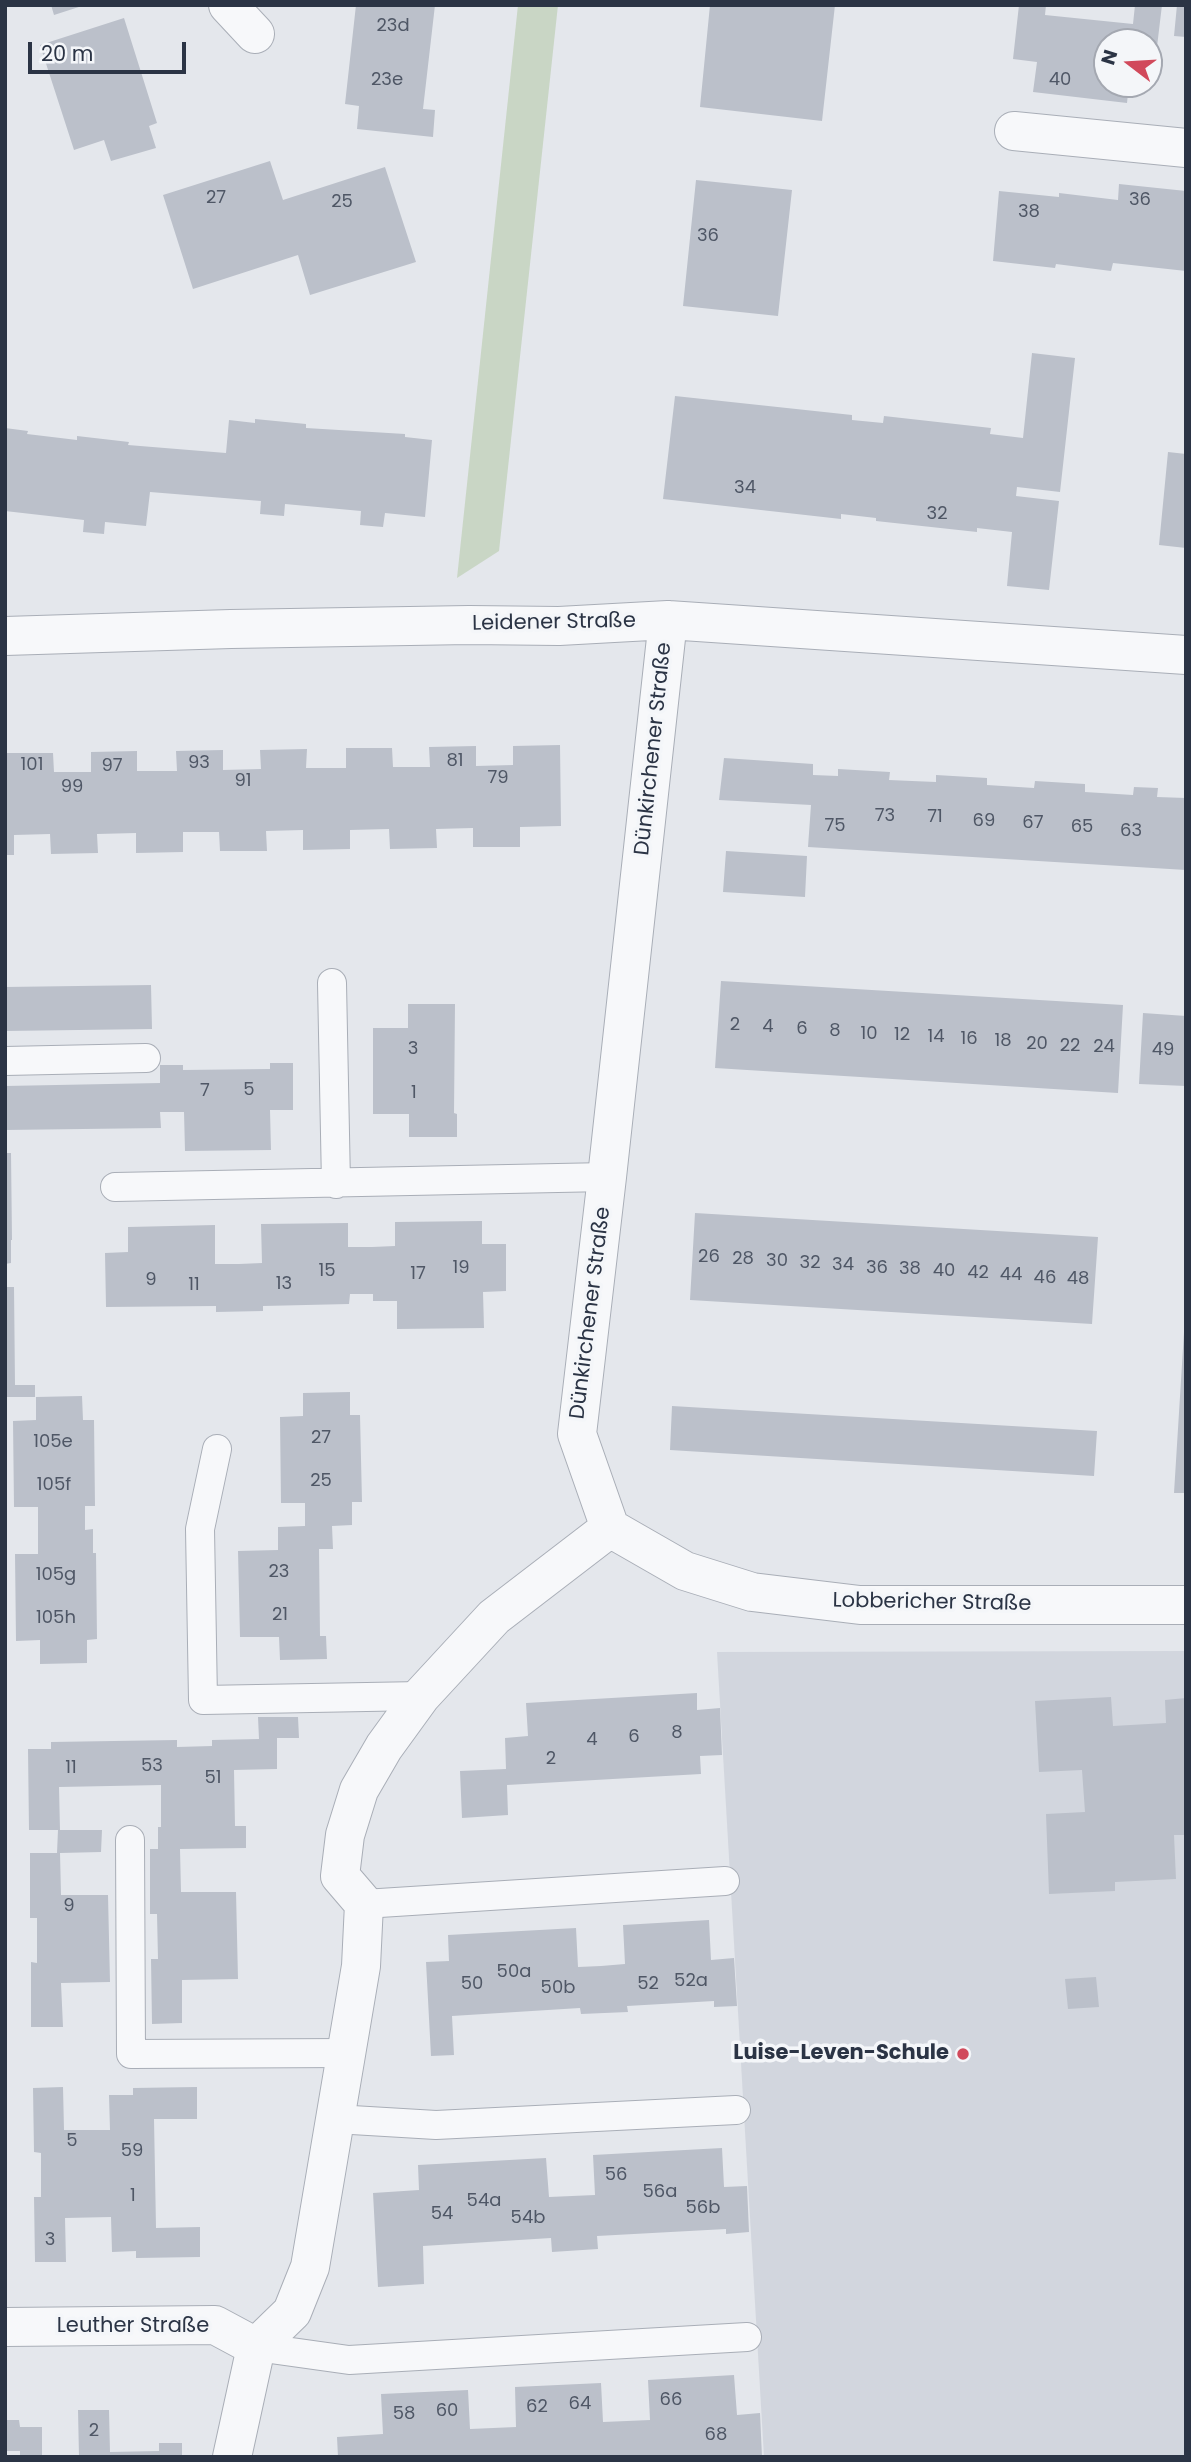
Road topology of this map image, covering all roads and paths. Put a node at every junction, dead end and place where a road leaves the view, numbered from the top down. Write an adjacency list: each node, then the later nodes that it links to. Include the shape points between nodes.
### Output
1 (228, 5): 2 (street)
2 (255, 34)
3 (1014, 131): 4 (street)
4 (1186, 148)
5 (668, 620): 6 (street, Leidener Straße); 7 (street, Leidener Straße); 11 (street, Dünkirchener Straße)
6 (5, 636)
7 (1186, 654)
8 (332, 983): 12 (lane)
9 (146, 1058): 10 (lane)
10 (5, 1061)
11 (607, 1177): 12 (lane); 15 (street, Dünkirchener Straße, via 577,1433)
12 (336, 1184): 13 (lane)
13 (114, 1187)
14 (217, 1450): 17 (lane, via 200,1530 203,1700)
15 (610, 1528): 16 (street, Lobbericher Straße, via 685,1571 752,1592 860,1605); 17 (street, via 494,1617)
16 (1186, 1605)
17 (421, 1696): 20 (street, via 359,1790 345,1835 340,1876)
18 (130, 1840): 21 (lane, via 131,2054)
19 (725, 1881): 20 (lane)
20 (364, 1904): 21 (street, via 361,1966)
21 (346, 2053): 23 (street)
22 (736, 2110): 23 (lane, via 436,2125)
23 (335, 2119): 26 (street, via 310,2267 292,2312)
24 (5, 2328): 26 (street, Leuther Straße, via 215,2325)
25 (747, 2337): 26 (lane, via 349,2360)
26 (256, 2347): 27 (street)
27 (232, 2457)

